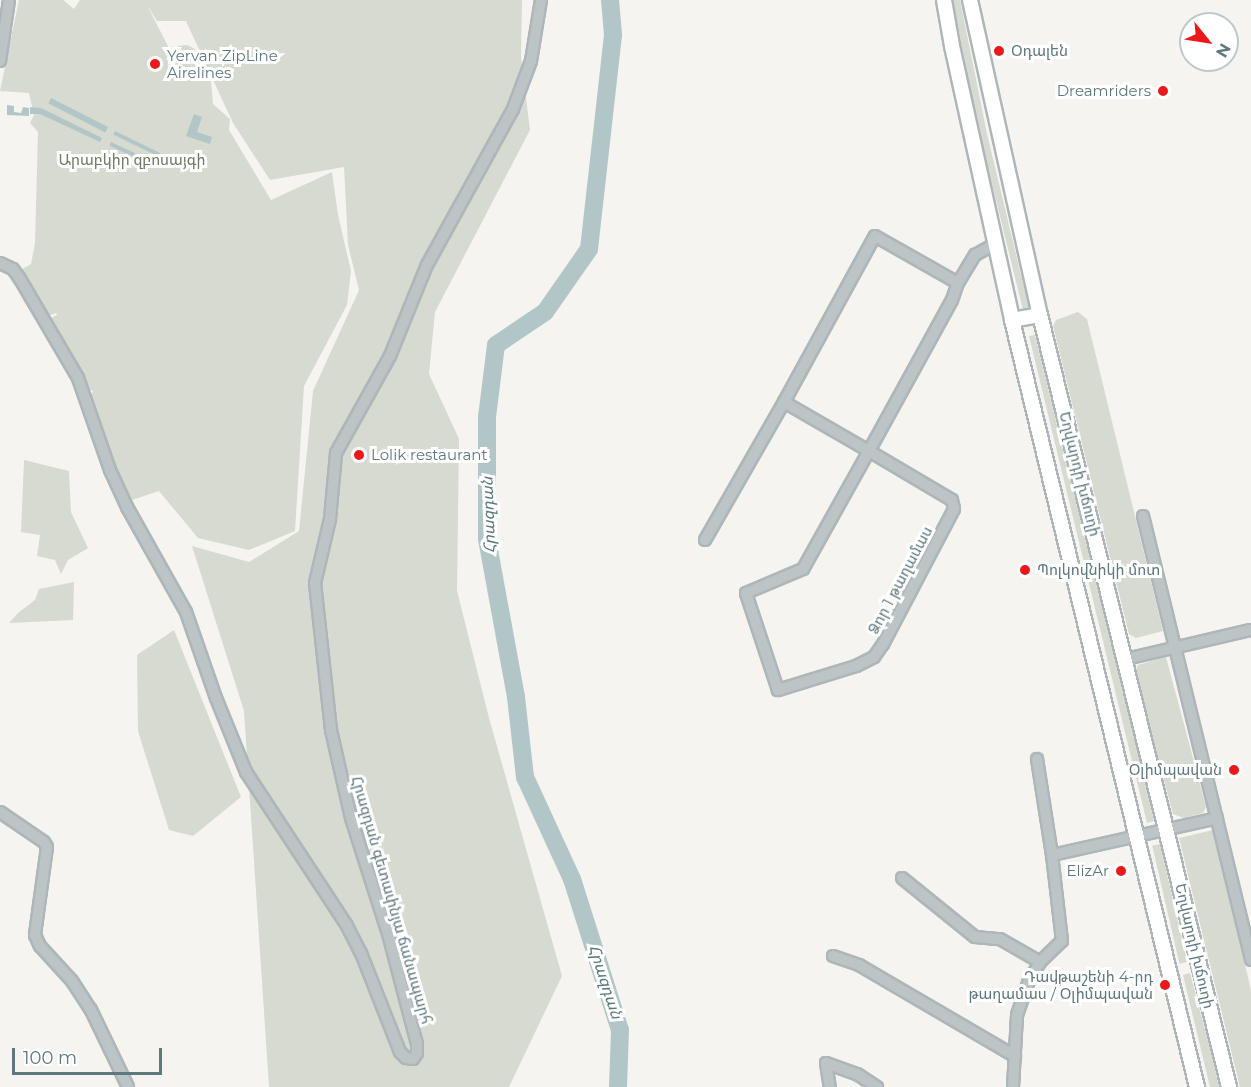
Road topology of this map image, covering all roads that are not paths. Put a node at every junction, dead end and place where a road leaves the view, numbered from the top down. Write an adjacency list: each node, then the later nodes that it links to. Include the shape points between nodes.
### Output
1 (9, 0): 5 (street)
2 (541, 0): 7 (street, Հրազդան գետափնյա ճանապարհ, via 531,61 513,109 427,265 390,356 336,453 330,519 315,583 331,730 351,818 389,937 417,1044 413,1059 400,1052 362,953 347,926 246,772 186,612 127,507 78,378 20,279 13,269)
3 (944, 0): 6 (main road, Եղվարդի խճուղի)
4 (970, 0): 9 (main road, Եղվարդի խճուղի)
5 (0, 61)
6 (995, 244): 8 (street, Ձոր 1 թաղամաս, via 975,255); 10 (main road, Եղվարդի խճուղի)
7 (0, 263)
8 (958, 283): 11 (street, via 875,236); 12 (street, Ձոր 1 թաղամաս)
9 (1040, 315): 10 (main road); 17 (main road, Եղվարդի խճուղի)
10 (1012, 320): 22 (main road, Եղվարդի խճուղի)
11 (784, 402): 12 (street, Ձոր 1 թաղամաս); 14 (street)
12 (869, 451): 12 (street, Ձոր 1 թաղամաս, via 952,500 954,509 874,657 778,690 746,593 803,569)
13 (1143, 516): 16 (street)
14 (705, 540)
15 (1251, 630): 16 (street)
16 (1175, 647): 17 (street); 20 (street)
17 (1126, 659): 21 (main road, Եղվարդի խճուղի)
18 (1037, 759): 23 (street)
19 (0, 812): 29 (street, via 47,847 35,935 91,1010)
20 (1217, 818): 21 (street); 26 (street)
21 (1167, 829): 22 (street); 34 (main road, Եղվարդի խճուղի)
22 (1137, 836): 23 (street); 33 (main road, Եղվարդի խճուղի)
23 (1052, 855): 27 (street, via 1062,941)
24 (902, 878): 27 (street, via 975,937 1000,939)
25 (833, 956): 28 (street, via 859,965)
26 (1251, 960)
27 (1040, 962): 28 (street, via 1017,1015)
28 (1015, 1056): 32 (street)
29 (128, 1087)
30 (830, 1087): 31 (street, via 826,1063 857,1074)
31 (877, 1087)
32 (1013, 1087)
33 (1197, 1087)
34 (1229, 1087)

